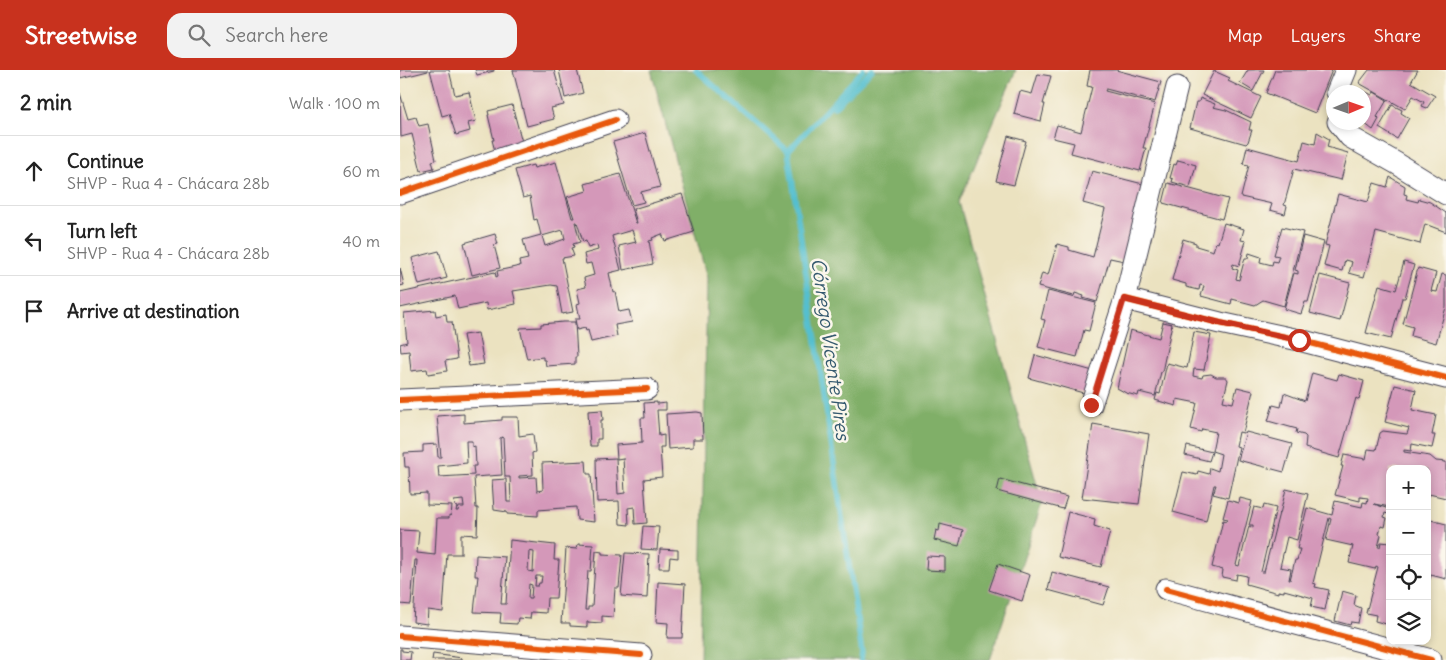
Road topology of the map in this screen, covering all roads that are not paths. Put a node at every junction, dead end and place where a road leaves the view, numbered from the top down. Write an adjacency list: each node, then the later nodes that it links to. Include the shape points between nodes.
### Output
1 (1346, 70): 2 (street)
2 (1339, 85)
3 (1177, 87): 8 (street)
4 (615, 120): 6 (street)
5 (1344, 130): 7 (street, via 1350,137)
6 (400, 193)
7 (1446, 194)
8 (1124, 299): 9 (street); 12 (street)
9 (1446, 378)
10 (647, 389): 11 (street)
11 (400, 400)
12 (1091, 405)
13 (1166, 589): 17 (street)
14 (400, 636): 15 (street)
15 (546, 654): 16 (street)
16 (641, 655)
17 (1431, 660)

